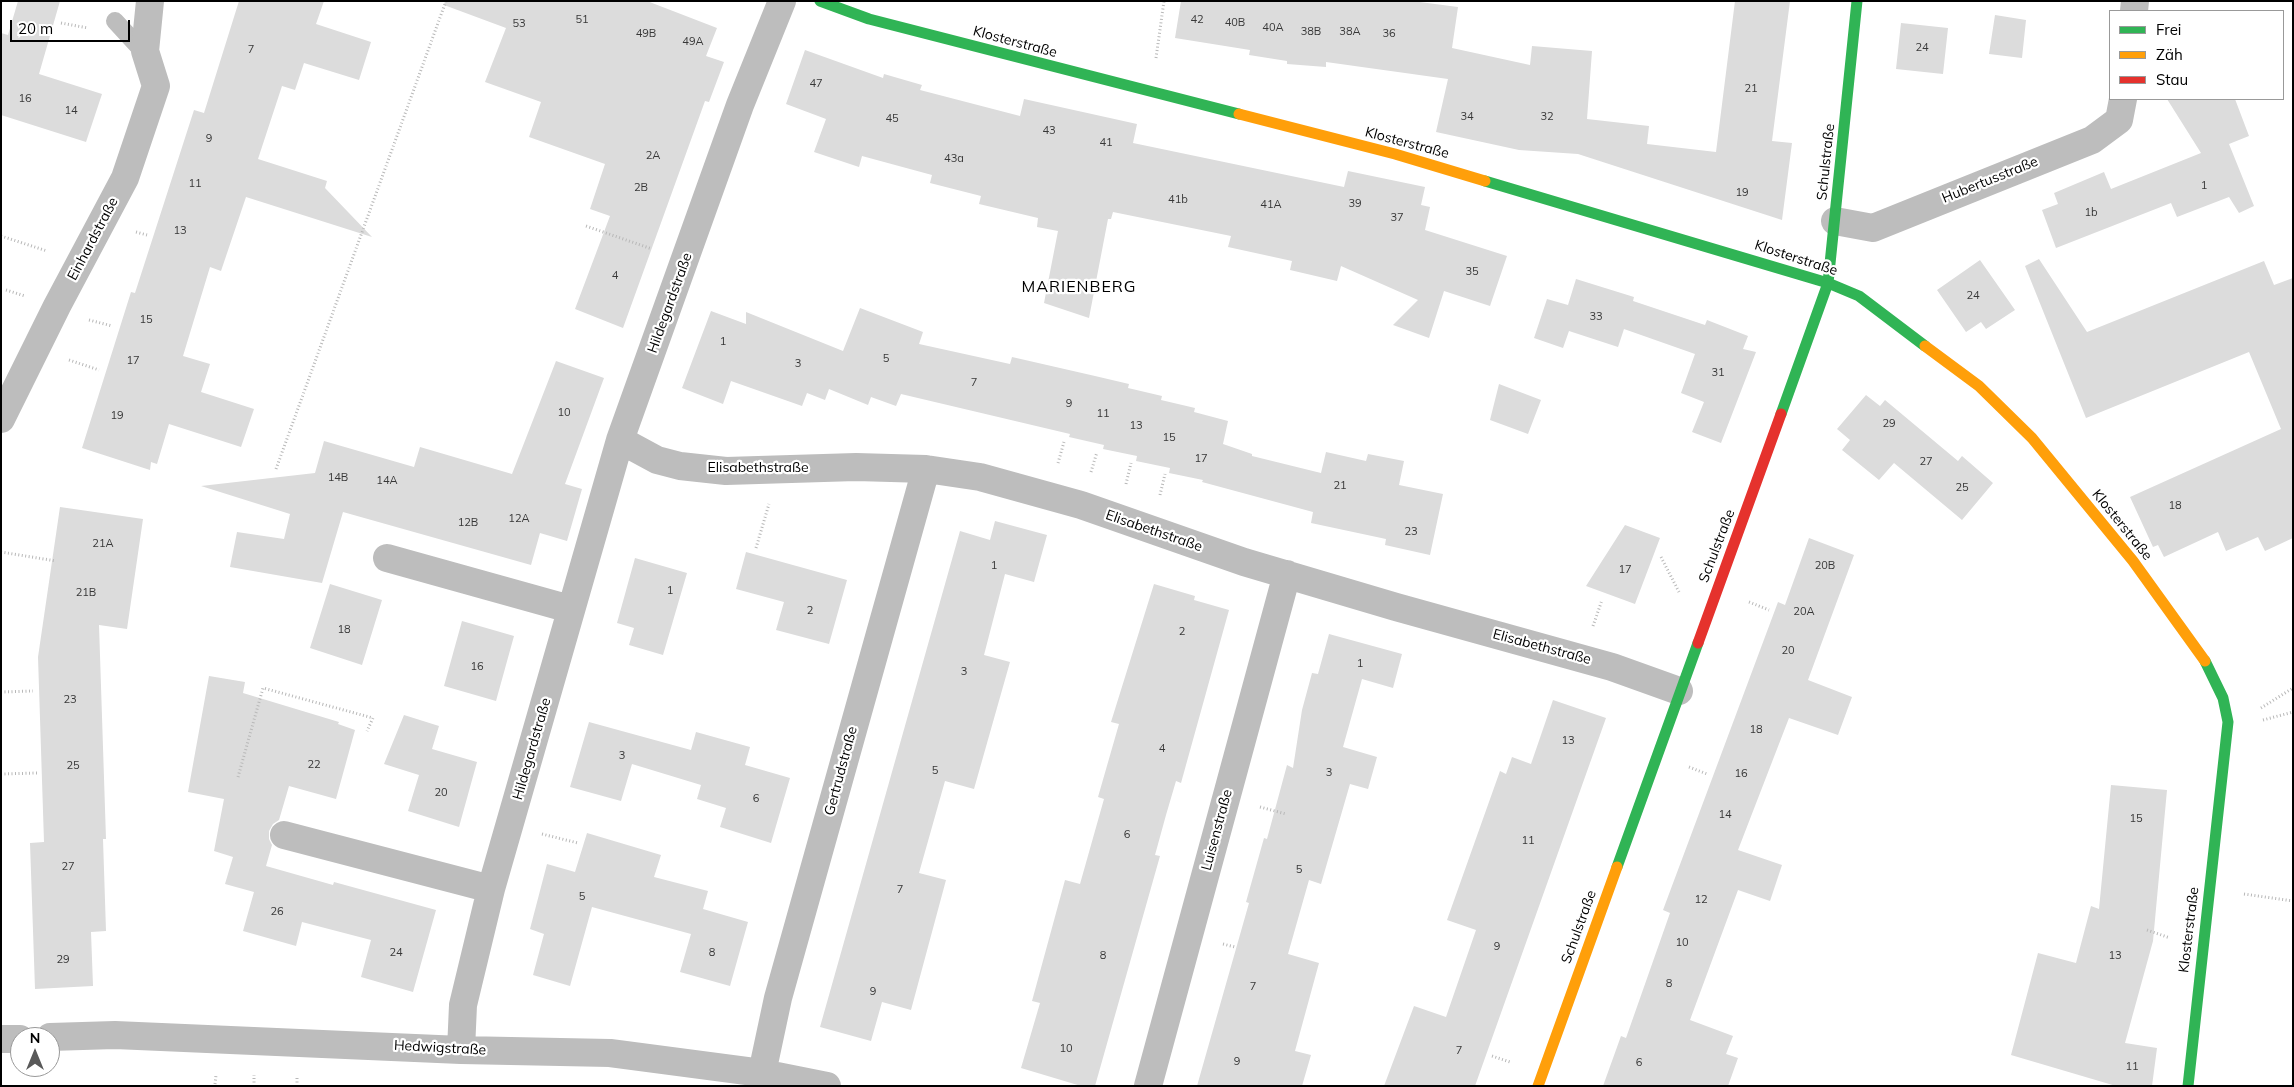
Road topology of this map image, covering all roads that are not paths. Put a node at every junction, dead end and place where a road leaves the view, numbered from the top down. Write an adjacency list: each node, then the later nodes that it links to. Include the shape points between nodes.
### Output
1 (150, 1): 6 (street, Einhardstraße)
2 (782, 1): 11 (street, Hildegardstraße, via 740,105)
3 (820, 1): 9 (street, Klosterstraße, via 869,19 1395,154)
4 (1857, 1): 8 (street, Schulstraße)
5 (115, 21): 6 (lane, Einhardstraße)
6 (145, 51): 10 (street, Einhardstraße, via 156,86 123,185)
7 (2123, 100): 8 (street, Hubertusstraße, via 2119,120 2092,140 1873,228)
8 (1835, 221): 9 (street, Schulstraße)
9 (1828, 283): 16 (street, Schulstraße); 25 (street, Klosterstraße, via 1858,296 1972,381 2032,438 2133,561 2208,665 2223,698 2228,722)
10 (1, 419)
11 (620, 440): 12 (street, Elisabethstraße, via 657,460 726,471); 15 (street, Hildegardstraße)
12 (926, 470): 14 (street, Elisabethstraße, via 980,477 1081,505); 21 (street, Gertrudstraße, via 778,998)
13 (387, 558): 15 (street)
14 (1287, 574): 16 (street, Elisabethstraße, via 1612,667); 23 (street, Luisenstraße)
15 (570, 609): 18 (street, Hildegardstraße)
16 (1679, 691): 24 (street, Schulstraße)
17 (284, 835): 18 (street)
18 (491, 889): 20 (street, Hildegardstraße, via 463,1005)
19 (60, 1037): 20 (street, Hedwigstraße, via 116,1035)
20 (461, 1050): 21 (street, Hedwigstraße, via 610,1053)
21 (762, 1073): 22 (street, Hedwigstraße)
22 (827, 1086)
23 (1148, 1086)
24 (1538, 1086)
25 (2188, 1086)

